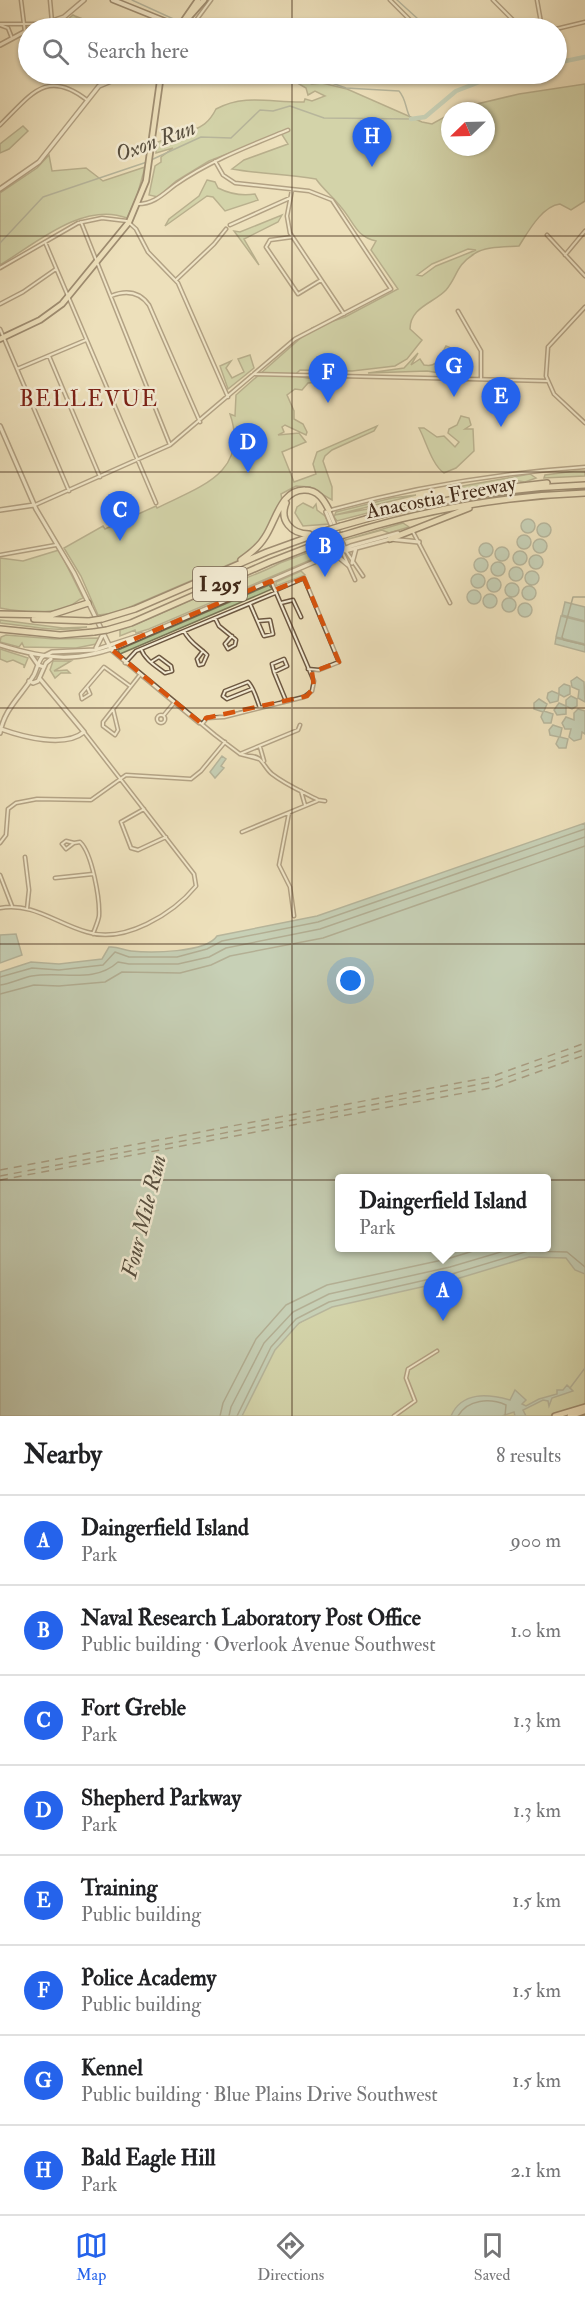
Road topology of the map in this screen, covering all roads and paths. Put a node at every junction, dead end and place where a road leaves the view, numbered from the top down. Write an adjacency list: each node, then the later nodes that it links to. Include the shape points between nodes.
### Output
1 (21, 0): 10 (street)
2 (50, 0): 11 (street)
3 (84, 0): 12 (street)
4 (113, 0): 13 (main road)
5 (203, 0): 14 (main road)
6 (211, 0): 15 (street)
7 (390, 0): 16 (street)
8 (493, 0): 17 (street)
9 (537, 0): 18 (street)
10 (23, 18)
11 (52, 18)
12 (60, 18)
13 (165, 18)
14 (187, 18)
15 (198, 18)
16 (408, 18)
17 (511, 18)
18 (540, 18)
19 (585, 22): 22 (street)
20 (0, 24): 21 (street); 24 (street, via 8,28)
21 (18, 24)
22 (567, 26)
23 (18, 35): 24 (street)
24 (12, 38): 25 (street)
25 (0, 45)
26 (102, 84): 28 (street)
27 (160, 84): 35 (main road, via 148,168)
28 (87, 100): 29 (street, via 65,86 48,86 30,95); 32 (street, via 39,162)
29 (0, 124)
30 (288, 130): 31 (street)
31 (215, 161): 33 (street, via 223,175 235,183); 35 (street, via 154,201)
32 (0, 189)
33 (292, 190): 34 (street); 58 (street, via 321,194 335,203 391,286 389,291)
34 (290, 198): 36 (street); 37 (street)
35 (138, 204): 39 (main road)
36 (279, 204): 37 (street); 40 (street)
37 (289, 206): 44 (street)
38 (81, 222): 39 (street, via 111,218); 45 (street); 47 (street)
39 (129, 222): 47 (main road); 51 (street, via 148,252)
40 (230, 225)
41 (226, 229): 51 (street)
42 (585, 231): 46 (street)
43 (547, 236): 46 (street)
44 (292, 237): 52 (street); 52 (street, via 269,240 266,247 297,294)
45 (45, 242): 48 (street); 49 (street)
46 (565, 255): 50 (street)
47 (97, 263): 53 (street); 54 (main road)
48 (0, 268)
49 (56, 268): 54 (street); 55 (street)
50 (585, 276)
51 (176, 280): 67 (street)
52 (321, 280): 58 (street)
53 (111, 296): 68 (street, via 132,293 149,305); 71 (street)
54 (68, 297): 60 (main road, via 40,320); 61 (street)
55 (0, 304)
56 (585, 307): 66 (street, via 548,347)
57 (458, 311): 65 (street, via 481,351)
58 (344, 314): 64 (street, via 298,337)
59 (0, 329): 60 (street)
60 (2, 338): 63 (street)
61 (87, 340): 62 (street); 72 (street)
62 (49, 356): 63 (street); 74 (street)
63 (17, 369): 76 (street)
64 (254, 374): 65 (street); 67 (street)
65 (481, 380): 66 (street)
66 (547, 381): 69 (street, via 554,394)
67 (228, 397): 68 (street)
68 (200, 422): 71 (street)
69 (585, 423)
70 (0, 426): 80 (street)
71 (170, 445): 72 (street)
72 (138, 461): 74 (street); 79 (street)
73 (585, 467): 82 (street, via 417,489)
74 (100, 477): 76 (street)
75 (585, 484): 83 (highway, Anacostia Freeway / I 295, bridge, via 513,486 378,514)
76 (69, 491): 80 (street)
77 (585, 493): 78 (highway, Anacostia Freeway / I 295)
78 (551, 495): 84 (highway, via 471,507); 107 (highway, Anacostia Freeway / I 295, bridge, via 457,507 332,538 107,630 60,635)
79 (156, 503)
80 (34, 505): 81 (street); 87 (street)
81 (0, 510)
82 (327, 511): 83 (highway, via 318,498 303,493 288,500 284,514 288,526 297,532 309,534); 89 (street); 97 (highway, via 323,499 314,492 292,493 253,551)
83 (328, 529): 97 (highway, Anacostia Freeway / I 295)
84 (412, 529): 85 (highway); 86 (street); 89 (street)
85 (390, 539): 86 (street); 88 (street)
86 (419, 542): 102 (street)
87 (57, 544): 90 (street); 99 (street)
88 (356, 548): 89 (street); 92 (street)
89 (345, 550): 91 (street); 92 (street); 93 (street)
90 (0, 555)
91 (334, 555): 93 (street); 96 (street)
92 (352, 562): 94 (street)
93 (348, 565): 95 (street)
94 (363, 576)
95 (355, 580)
96 (271, 581): 98 (street); 112 (street)
97 (188, 586): 103 (highway, Anacostia Freeway / I 295, bridge, via 135,609 89,621)
98 (276, 592): 100 (street); 101 (street); 123 (street, via 304,578 339,662 319,670)
99 (88, 603): 103 (highway, via 51,615); 109 (street)
100 (250, 603): 104 (street); 106 (street)
101 (281, 603): 105 (street, via 292,600); 123 (street)
102 (450, 603)
103 (0, 614)
104 (215, 617): 108 (street); 110 (street)
105 (301, 618)
106 (258, 621): 106 (street, via 270,620 273,634 264,636)
107 (0, 630)
108 (184, 630): 113 (street); 115 (street)
109 (102, 634): 112 (street); 114 (street, via 100,644)
110 (232, 636)
111 (0, 645): 116 (street)
112 (109, 648): 114 (street); 118 (street, via 78,658); 119 (street)
113 (141, 649): 119 (street); 120 (street)
114 (90, 651): 117 (street, via 52,652)
115 (203, 651)
116 (29, 654): 117 (street); 121 (street)
117 (42, 657): 118 (street); 121 (street)
118 (52, 658): 122 (street)
119 (126, 662): 125 (street)
120 (151, 662): 120 (street, via 159,657 172,671 165,674)
121 (38, 665): 122 (street); 127 (street)
122 (44, 667): 126 (street)
123 (308, 669): 131 (street, via 314,681 312,691)
124 (274, 672): 124 (street, via 287,666 286,659 273,663); 131 (street)
125 (140, 674): 129 (street); 132 (street)
126 (40, 679): 127 (street, via 36,683); 139 (street)
127 (29, 681): 138 (street, via 7,711)
128 (87, 687): 129 (street, via 104,667)
129 (131, 687): 134 (street)
130 (252, 688): 130 (street, via 245,682 225,691 223,696 227,699); 133 (street)
131 (286, 701): 133 (street)
132 (174, 702): 135 (street); 136 (street)
133 (261, 708): 136 (street, via 207,718)
134 (113, 709): 134 (street, via 118,730 115,735 102,724)
135 (164, 715)
136 (202, 724): 140 (street)
137 (300, 725): 141 (street, via 298,730)
138 (0, 730): 139 (street, via 65,741)
139 (84, 732): 144 (street)
140 (225, 742): 142 (street); 144 (street, via 191,779 129,774)
141 (260, 746): 142 (street); 143 (street)
142 (240, 754): 143 (street)
143 (264, 761): 145 (street, via 272,774)
144 (120, 779): 149 (street); 153 (street, via 90,800 44,799 13,804 8,810 6,837)
145 (301, 791): 146 (street); 148 (street)
146 (318, 800): 147 (street); 148 (street)
147 (326, 801)
148 (305, 806): 150 (street)
149 (144, 809): 152 (street); 152 (street, via 122,822 131,848 138,850)
150 (289, 813): 151 (street); 162 (street, via 279,865 290,888)
151 (242, 832)
152 (166, 837): 163 (street, via 196,877 195,888 143,925 118,933)
153 (0, 843)
154 (74, 843): 156 (street, via 84,845)
155 (25, 857): 161 (street)
156 (93, 874): 158 (street); 163 (street, via 99,914)
157 (0, 875): 159 (street)
158 (55, 878)
159 (12, 907): 160 (street); 161 (street)
160 (0, 909)
161 (27, 909): 163 (street)
162 (294, 916)
163 (93, 934)
164 (438, 1351): 167 (street, via 408,1369 406,1378 415,1401)
165 (585, 1407): 168 (main road)
166 (585, 1411): 169 (main road)
167 (394, 1416)
168 (555, 1416)
169 (570, 1416)

